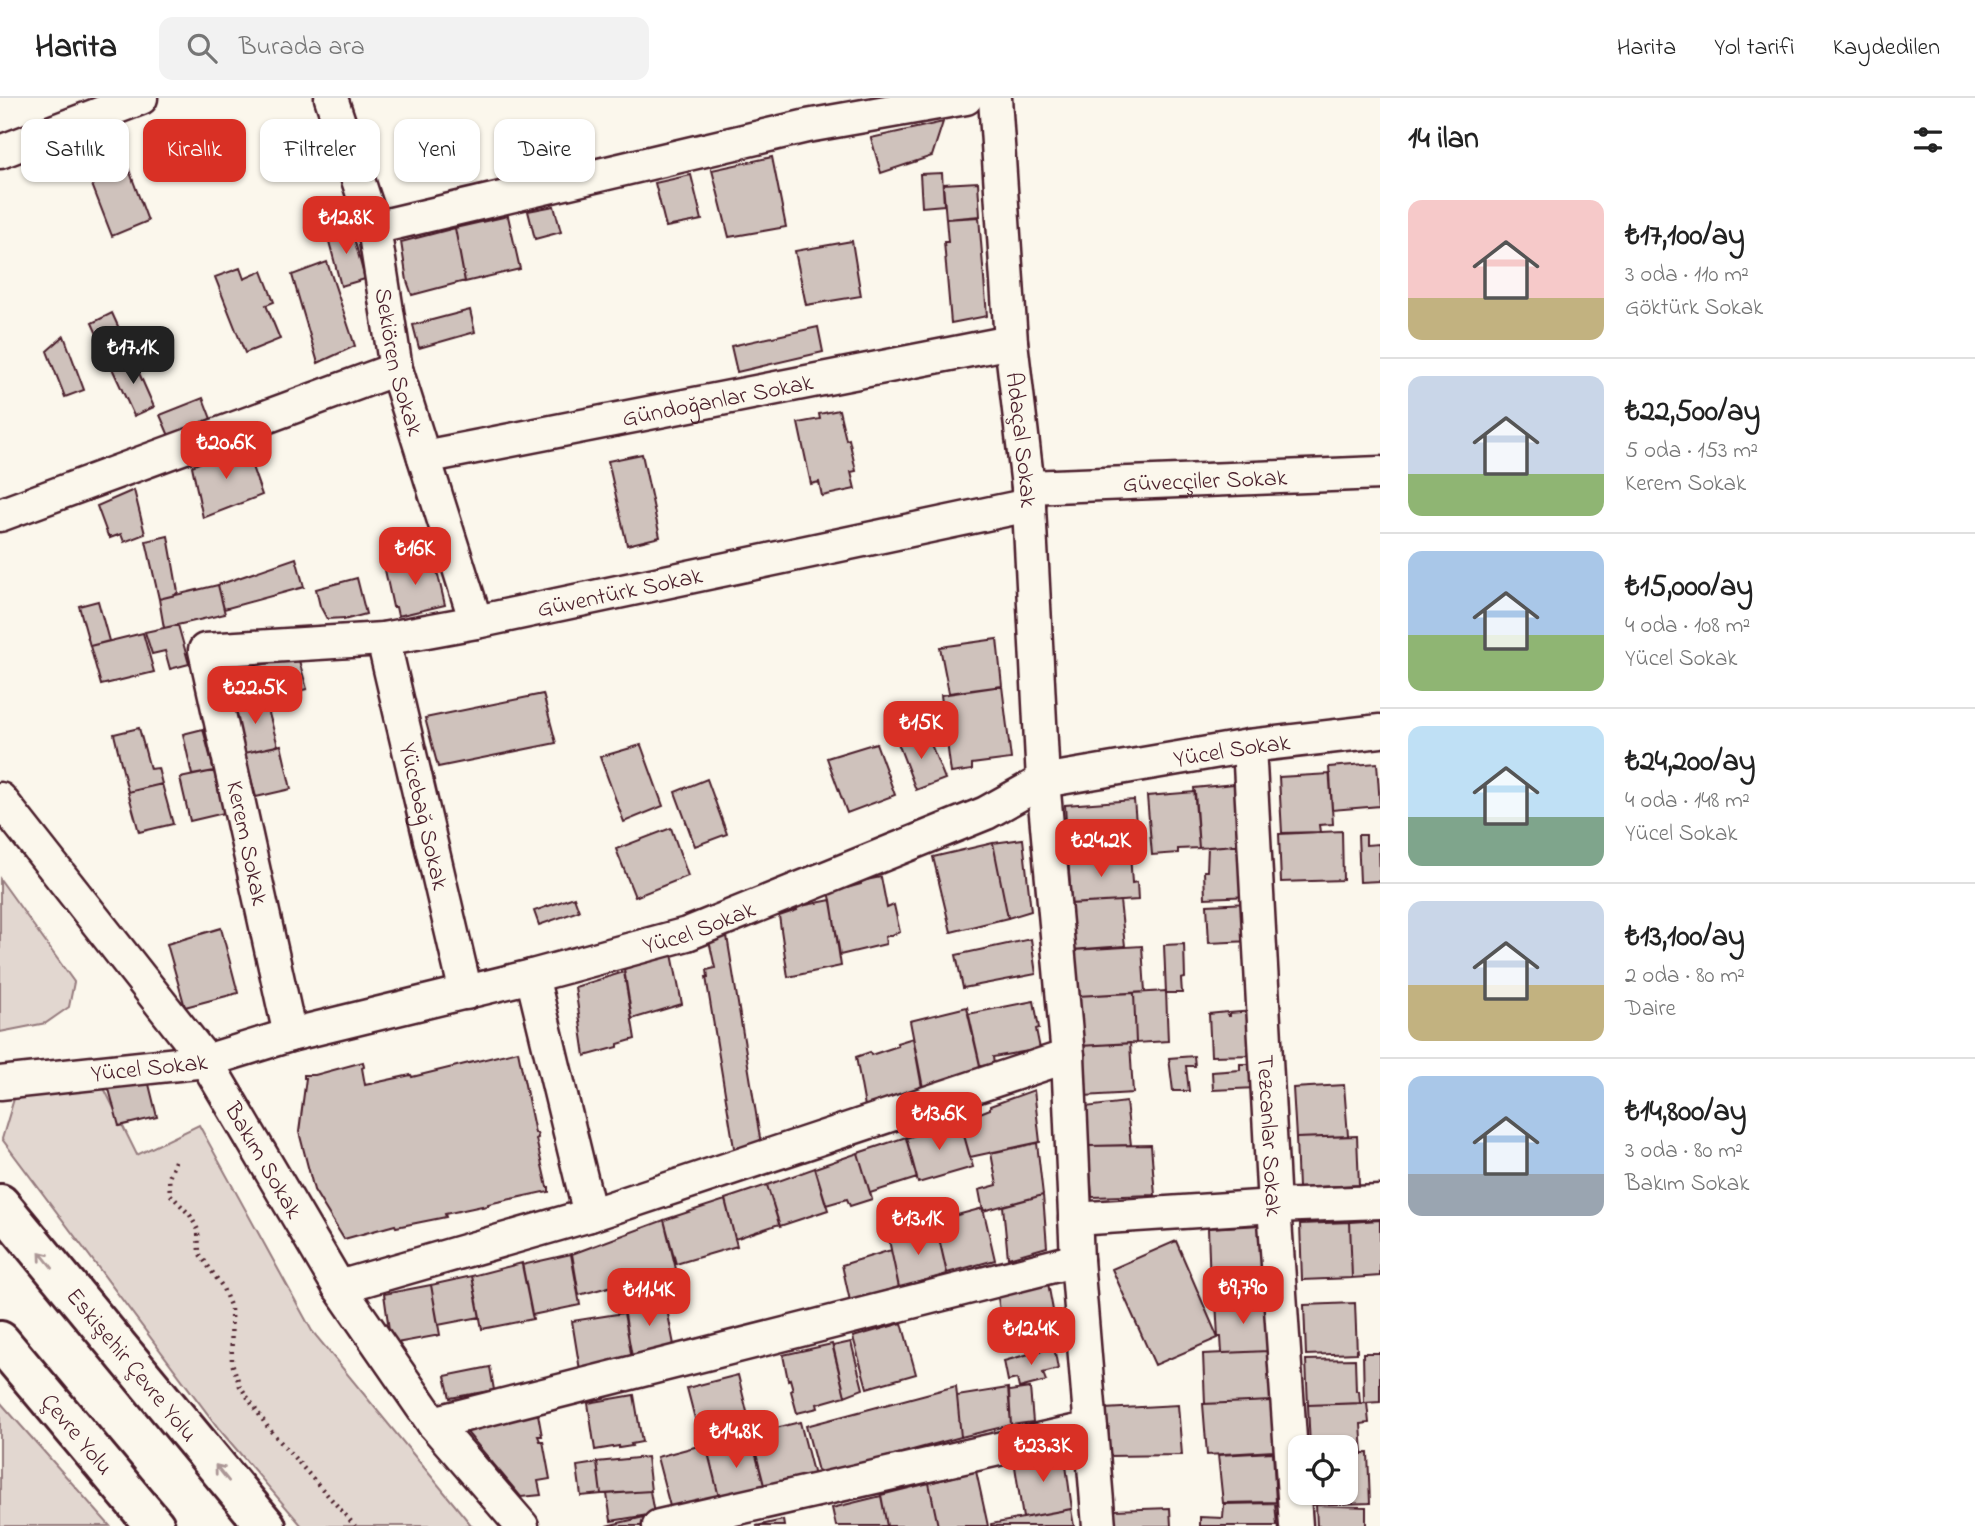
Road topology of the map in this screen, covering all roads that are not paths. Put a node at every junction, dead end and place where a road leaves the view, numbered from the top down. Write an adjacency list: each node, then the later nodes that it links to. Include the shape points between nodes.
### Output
1 (141, 98): 5 (street)
2 (331, 98): 6 (street, Sekiören Sokak)
3 (966, 98): 6 (street, via 807,127)
4 (995, 98): 7 (street, Adaçal Sokak)
5 (0, 152)
6 (374, 228): 8 (street, Sekiören Sokak)
7 (1011, 342): 9 (street, Gündoğanlar Sokak); 11 (street, Adaçal Sokak)
8 (396, 369): 9 (street, Sekiören Sokak); 12 (street)
9 (424, 457): 13 (street, Sekiören Sokak)
10 (1380, 473): 11 (street, Güvecçiler Sokak)
11 (1028, 496): 13 (street, Güventürk Sokak); 18 (street, Adaçal Sokak)
12 (0, 515)
13 (476, 622): 14 (street, Güventürk Sokak)
14 (383, 639): 15 (street, Güventürk Sokak); 21 (street, Yücebağ Sokak)
15 (205, 650): 22 (street, Kerem Sokak)
16 (1380, 731): 17 (street, Yücel Sokak)
17 (1249, 746): 18 (street, Yücel Sokak); 28 (street, Tezcanlar Sokak)
18 (1043, 781): 20 (street, Yücel Sokak, via 986,813 687,934); 23 (street, Adaçal Sokak)
19 (0, 799): 24 (street, Bakım Sokak)
20 (532, 976): 21 (street, Yücel Sokak); 29 (street)
21 (466, 993): 22 (street, Yücel Sokak)
22 (290, 1035): 24 (street, Yücel Sokak)
23 (1068, 1056): 29 (street); 30 (street, Adaçal Sokak)
24 (205, 1061): 25 (street, Yücel Sokak); 32 (street, Bakım Sokak)
25 (0, 1083)
26 (1380, 1202): 28 (street)
27 (0, 1204): 37 (highway, Eskişehir Çevre Yolu, one-way to 27)
28 (1274, 1206): 30 (street); 41 (street, Tezcanlar Sokak)
29 (590, 1216): 32 (street)
30 (1075, 1219): 31 (street, Adaçal Sokak)
31 (1077, 1260): 34 (street); 35 (street, Adaçal Sokak)
32 (339, 1287): 34 (street, Bakım Sokak)
33 (0, 1341): 36 (highway, Çevre Yolu)
34 (433, 1423): 38 (street, Bakım Sokak)
35 (1091, 1428): 39 (street); 40 (street, Adaçal Sokak)
36 (155, 1526)
37 (266, 1526)
38 (522, 1526)
39 (659, 1526)
40 (1099, 1526)
41 (1296, 1526)

